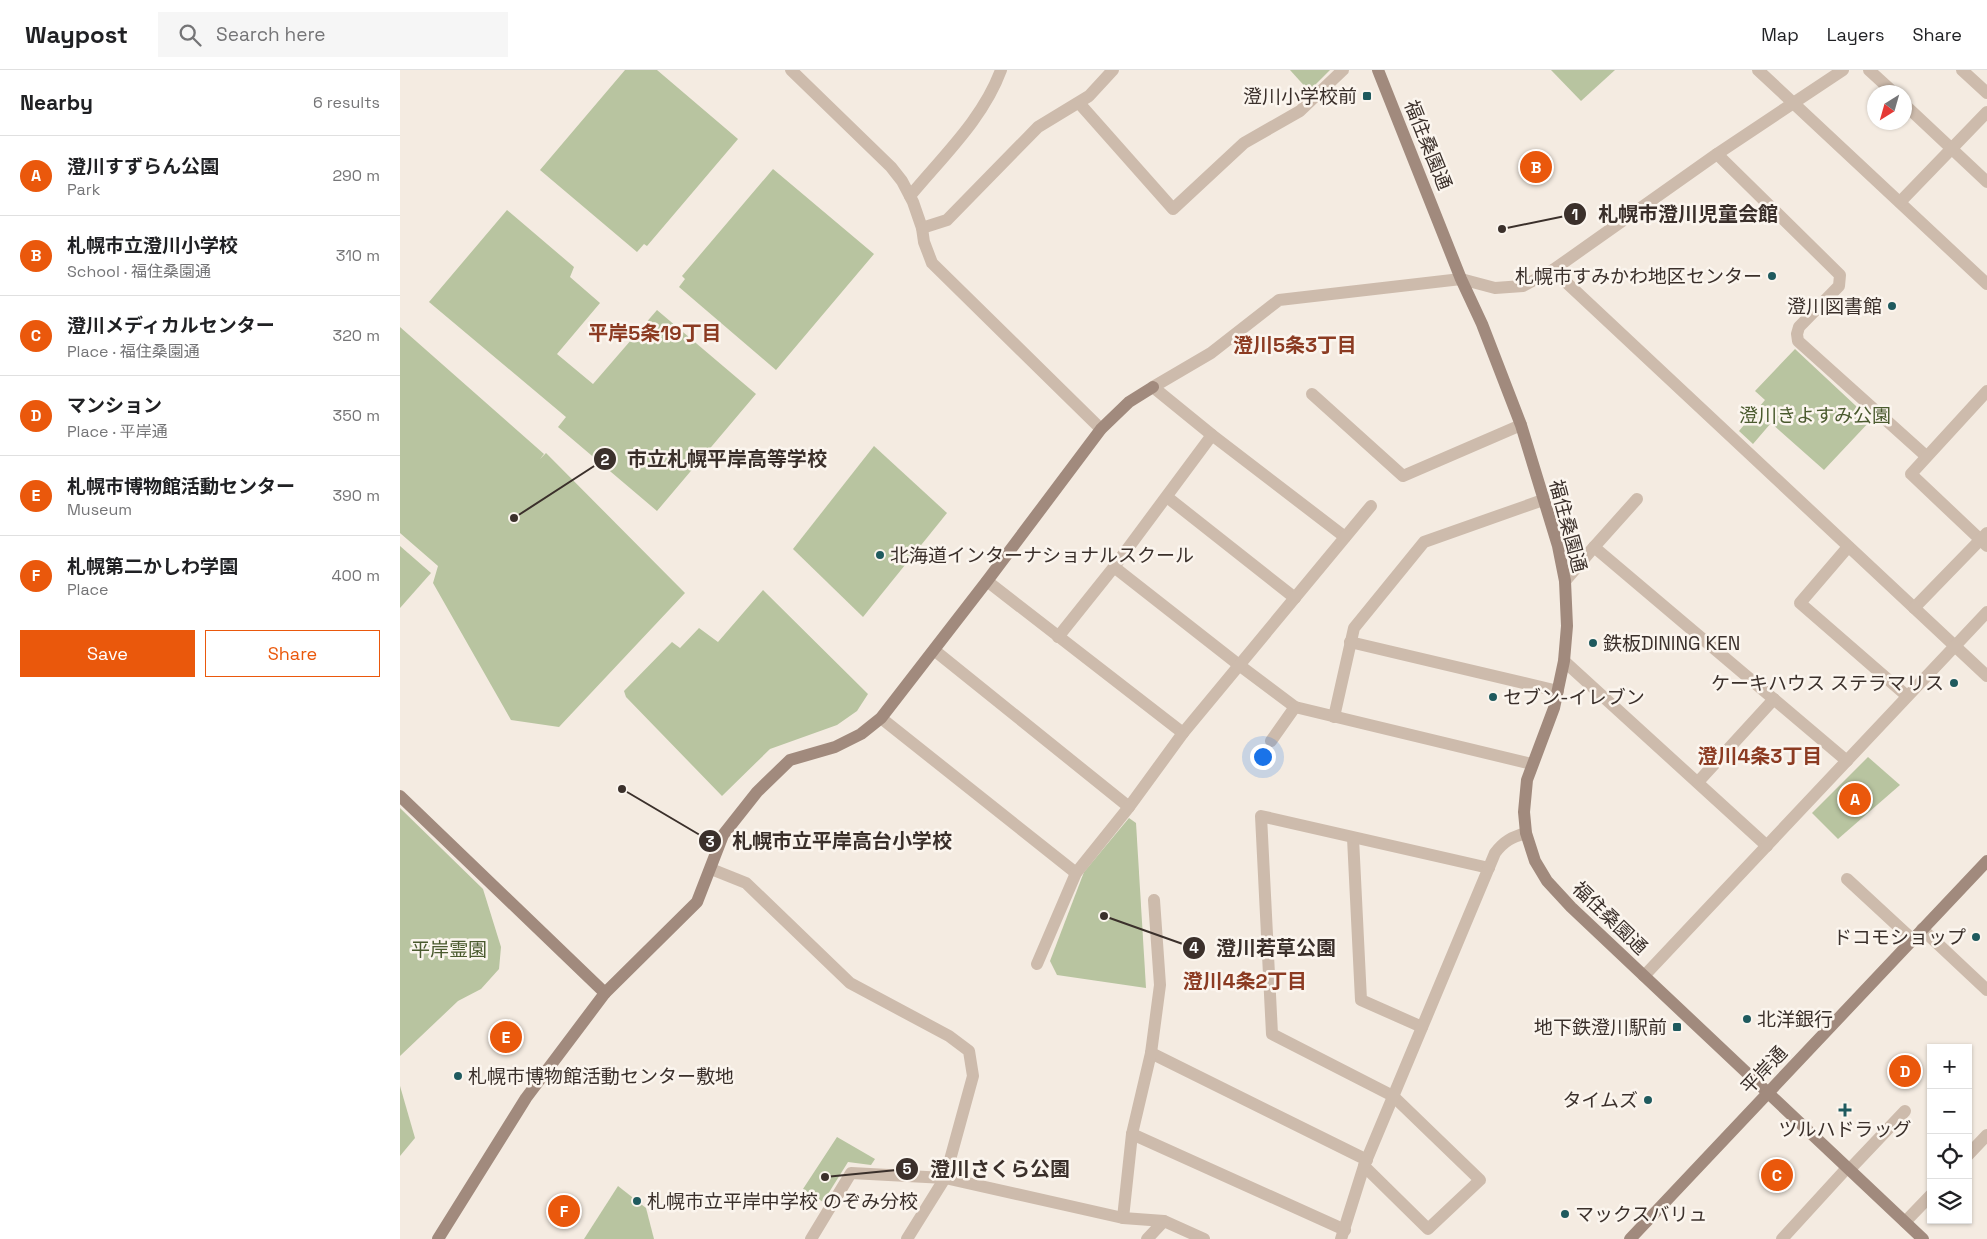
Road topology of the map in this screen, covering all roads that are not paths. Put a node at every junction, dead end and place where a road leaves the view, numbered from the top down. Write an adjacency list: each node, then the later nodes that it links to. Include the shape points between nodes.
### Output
1 (791, 70): 19 (street, via 891,166)
2 (1002, 70): 19 (street, via 980,113)
3 (1112, 70): 12 (street, via 1090,96)
4 (1343, 70): 12 (street, via 1300,111 1244,143 1173,209)
5 (1378, 70): 23 (street, 福住桑園通)
6 (1758, 70): 13 (street)
7 (1843, 70): 13 (street)
8 (1869, 70): 10 (street)
9 (1962, 70): 11 (street)
10 (1885, 85)
11 (1987, 93)
12 (1079, 102): 21 (street, via 1038,127 947,220)
13 (1792, 103): 17 (street); 20 (street)
14 (1912, 112): 16 (street)
15 (1987, 112): 16 (street)
16 (1952, 149): 18 (street); 20 (street)
17 (1717, 154): 22 (street); 31 (street, via 1840,275 1839,286 1799,327 1798,341)
18 (1987, 182)
19 (910, 196): 21 (street)
20 (1900, 202): 24 (street)
21 (922, 228): 29 (street, via 932,263)
22 (1553, 270): 23 (street, via 1523,286 1495,288); 39 (street)
23 (1461, 279): 25 (street, via 1279,300 1211,353); 28 (street, 福住桑園通)
24 (1987, 284)
25 (1153, 386): 29 (street); 30 (street)
26 (1987, 391): 31 (street)
27 (1312, 394): 28 (street, via 1403,476)
28 (1521, 425): 33 (street, 福住桑園通)
29 (1101, 429): 41 (street)
30 (1212, 435): 32 (street); 36 (street)
31 (1926, 456): 37 (street, via 1911,474)
32 (1167, 497): 40 (street); 43 (street)
33 (1543, 500): 42 (street, 福住桑園通, via 1558,546); 47 (street, via 1424,542 1354,628)
34 (1638, 500): 38 (street)
35 (1371, 506): 36 (street)
36 (1345, 537): 43 (street)
37 (1985, 540): 44 (street)
38 (1594, 547): 42 (street); 55 (street)
39 (1848, 547): 44 (street); 54 (street, via 1800,603)
40 (1114, 566): 46 (street); 51 (street)
41 (987, 581): 46 (street); 49 (street)
42 (1564, 581): 50 (street, 福住桑園通, via 1567,626)
43 (1295, 598): 51 (street)
44 (1914, 608): 48 (street)
45 (1987, 612): 48 (street)
46 (1058, 637): 59 (street)
47 (1350, 642): 53 (street); 57 (street)
48 (1956, 647): 52 (street); 54 (street)
49 (934, 650): 58 (street); 65 (street)
50 (1564, 661): 53 (street, 福住桑園通); 63 (street)
51 (1239, 665): 56 (street); 59 (street)
52 (1987, 676)
53 (1558, 691): 62 (street, 福住桑園通)
54 (1907, 696): 61 (street)
55 (1774, 699): 61 (street); 63 (street)
56 (1295, 707): 57 (street); 60 (street)
57 (1334, 717): 62 (street)
58 (881, 718): 71 (street, via 861,734 835,747 790,760 757,792 723,835); 72 (street)
59 (1183, 733): 65 (street)
60 (1271, 741)
61 (1848, 761): 68 (street)
62 (1532, 764): 66 (street, 福住桑園通, via 1524,798)
63 (1698, 782): 68 (street)
64 (400, 796): 80 (street)
65 (1130, 807): 72 (street)
66 (1526, 833): 70 (street, via 1502,844); 78 (street, 福住桑園通, via 1535,861 1557,893)
67 (1353, 838): 70 (street); 81 (street, via 1361,1000); 84 (street, via 1261,816 1272,1034)
68 (1767, 846): 78 (street)
69 (1987, 861): 75 (street, 平岸通)
70 (1489, 868): 81 (street)
71 (711, 870): 80 (street, via 697,902); 91 (street, via 746,883 850,983 949,1036 968,1051 973,1076)
72 (1076, 873): 77 (street)
73 (1847, 879): 76 (street)
74 (1154, 900): 82 (street, via 1160,985)
75 (1922, 929): 76 (street, 平岸通); 79 (street)
76 (1912, 940): 83 (street, 平岸通)
77 (1037, 964)
78 (1644, 976): 83 (street, 福住桑園通)
79 (1987, 990)
80 (605, 993): 97 (street, via 526,1098)
81 (1422, 1026): 84 (street)
82 (1151, 1053): 86 (street); 89 (street)
83 (1768, 1093): 90 (street, 福住桑園通); 102 (street, 平岸通)
84 (1393, 1096): 89 (street); 89 (street, via 1480,1180 1428,1229)
85 (1905, 1111): 90 (street)
86 (1132, 1134): 93 (street); 96 (street)
87 (1987, 1135): 88 (street)
88 (1972, 1151)
89 (1365, 1163): 96 (street)
90 (1848, 1169): 95 (street, 福住桑園通); 103 (street)
91 (945, 1178): 93 (street); 98 (street, via 851,1173); 99 (street)
92 (1927, 1199): 95 (street)
93 (1122, 1218): 94 (street)
94 (1164, 1221): 100 (street); 101 (street)
95 (1905, 1222): 104 (street, 福住桑園通)
96 (1343, 1235)
97 (438, 1239)
98 (811, 1239)
99 (908, 1239)
100 (1147, 1239)
101 (1204, 1239)
102 (1630, 1239)
103 (1782, 1239)
104 (1923, 1239)

